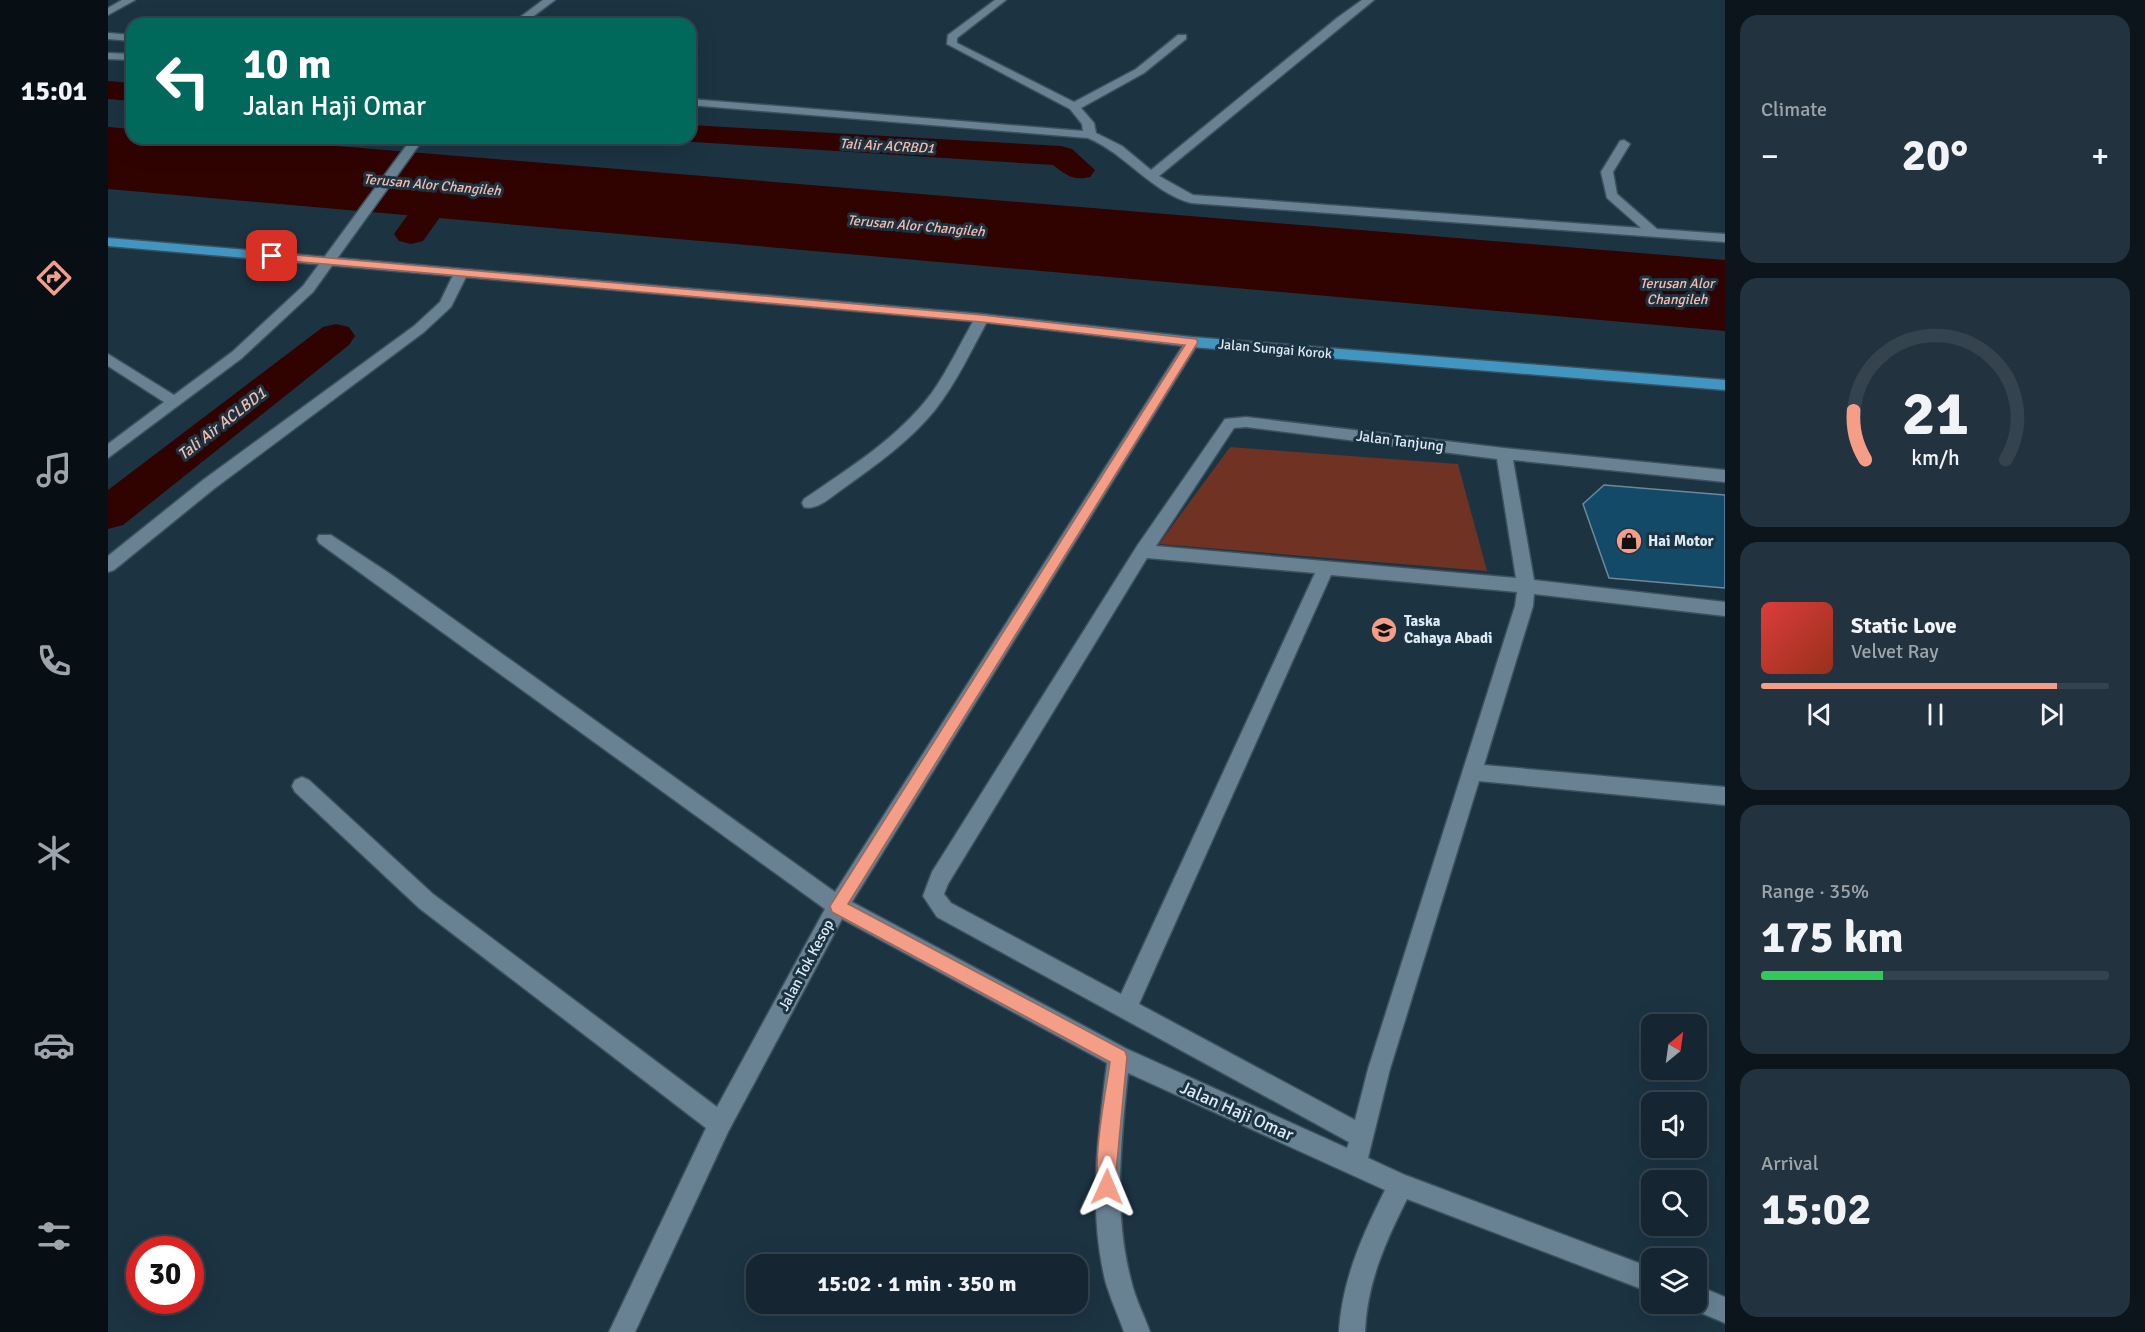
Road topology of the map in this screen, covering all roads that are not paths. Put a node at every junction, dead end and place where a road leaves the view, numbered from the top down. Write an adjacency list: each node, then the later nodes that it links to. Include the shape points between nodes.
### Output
1 (130, 0): 5 (street)
2 (550, 0): 6 (street)
3 (1001, 0): 13 (street, via 952,37 952,44)
4 (1369, 0): 17 (street, via 1286,65 1191,148)
5 (108, 12)
6 (524, 18)
7 (108, 36): 9 (street)
8 (1182, 37): 13 (street, via 1140,71)
9 (126, 38)
10 (108, 56): 11 (street)
11 (126, 57)
12 (696, 102): 14 (street)
13 (1074, 107): 14 (street, via 1089,123)
14 (1090, 135): 17 (street, via 1125,151)
15 (413, 144): 21 (street)
16 (1624, 144): 18 (street, via 1607,172 1611,195)
17 (1152, 175): 18 (street, via 1164,188 1191,199)
18 (1653, 232): 19 (street)
19 (1725, 238)
20 (108, 242): 21 (main road, Jalan Sungai Korok)
21 (326, 261): 22 (main road, Jalan Sungai Korok); 27 (street, via 308,289 280,317)
22 (461, 273): 23 (main road, Jalan Sungai Korok); 34 (street, via 446,304 419,329 209,484)
23 (982, 318): 24 (main road, Jalan Sungai Korok); 31 (street, via 949,380 927,410 885,448)
24 (1192, 342): 26 (main road, Jalan Sungai Korok); 41 (street, Jalan Tok Kesop)
25 (108, 359): 27 (street)
26 (1725, 385)
27 (176, 402): 28 (street)
28 (108, 452)
29 (1504, 454): 30 (street, Jalan Tanjung); 33 (street, Jalan Tanjung, via 1230,423); 36 (street)
30 (1725, 476)
31 (810, 503)
32 (325, 539): 41 (street, Jalan Haji Omar)
33 (1143, 551): 35 (street); 42 (street, via 939,879 933,896 944,910)
34 (108, 565)
35 (1326, 567): 36 (street); 42 (street)
36 (1526, 586): 37 (street); 38 (street, via 1524,606)
37 (1725, 609)
38 (1471, 772): 40 (street); 45 (street)
39 (302, 786): 44 (street, via 426,901)
40 (1725, 796)
41 (837, 906): 43 (street, Jalan Haji Omar); 44 (street, Jalan Tok Kesop)
42 (1126, 1009): 45 (street)
43 (1119, 1057): 46 (street, Jalan Haji Omar); 52 (street, via 1108,1146 1107,1208 1118,1281)
44 (720, 1124): 51 (street, Jalan Tok Kesop)
45 (1361, 1136): 46 (street)
46 (1354, 1164): 47 (street, Jalan Haji Omar)
47 (1401, 1185): 48 (street, Jalan Haji Omar); 53 (street, via 1371,1246 1357,1290)
48 (1641, 1277)
49 (1707, 1303): 50 (street)
50 (1725, 1310)
51 (622, 1332)
52 (1137, 1332)
53 (1352, 1332)

